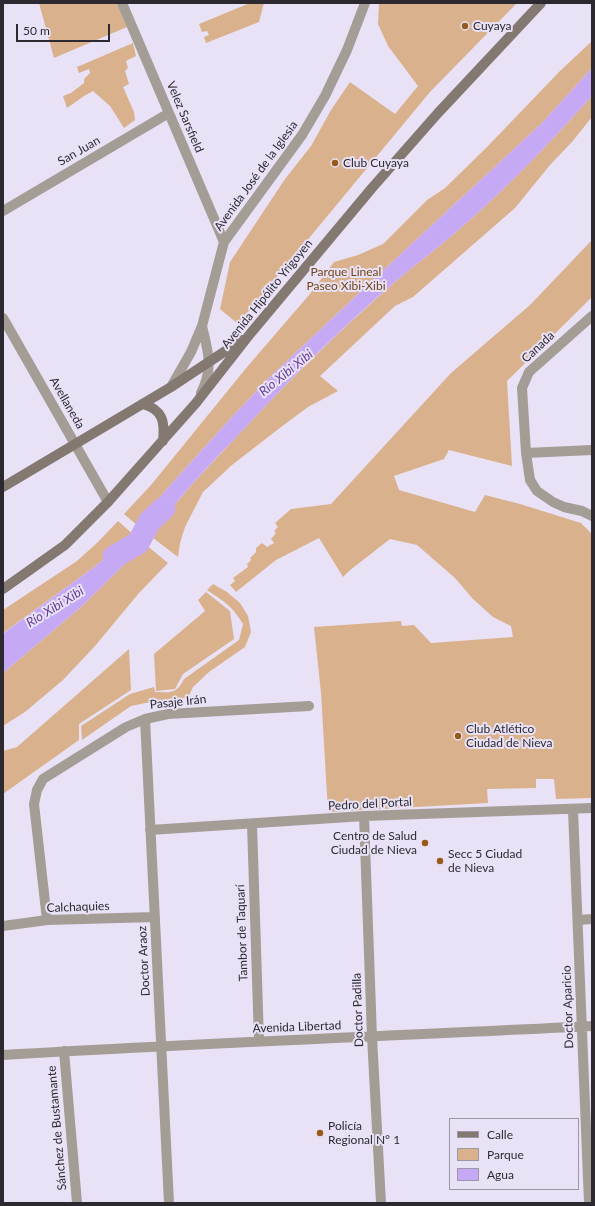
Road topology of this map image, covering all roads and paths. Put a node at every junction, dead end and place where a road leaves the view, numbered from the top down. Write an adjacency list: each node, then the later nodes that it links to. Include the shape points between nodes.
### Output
1 (122, 3): 4 (street, Velez Sarsfield)
2 (365, 3): 6 (street, Avenida José de la Iglesia, via 347,50 325,96 302,135)
3 (541, 3): 10 (main road, Avenida Hipólito Yrigoyen, via 377,182)
4 (170, 113): 5 (street, San Juan); 6 (street, Velez Sarsfield)
5 (3, 211)
6 (224, 242): 9 (street, Avenida José de la Iglesia)
7 (592, 316): 18 (street, Canada, via 529,372 522,388)
8 (3, 318): 16 (street, Avellaneda)
9 (202, 326): 11 (street); 12 (street, Avenida José de la Iglesia, via 191,352)
10 (250, 334): 11 (main road); 13 (main road, Avenida Hipólito Yrigoyen)
11 (210, 362): 12 (main road); 13 (street, via 207,380)
12 (170, 387): 14 (main road, Avenida José de la Iglesia)
13 (196, 403): 15 (main road, Avenida Hipólito Yrigoyen)
14 (142, 404): 15 (main road, via 155,409 163,419); 16 (main road, Avenida José de la Iglesia)
15 (163, 441): 20 (main road, Avenida Hipólito Yrigoyen)
16 (76, 444): 19 (main road, Avenida José de la Iglesia); 20 (street, Avellaneda)
17 (592, 450): 18 (street)
18 (526, 453): 21 (street, Canada, via 530,480 537,491 553,502)
19 (3, 486)
20 (108, 502): 22 (main road, Avenida Hipólito Yrigoyen, via 65,545)
21 (592, 516)
22 (3, 589)
23 (309, 706): 24 (street, Pasaje Irán, via 168,714)
24 (145, 719): 29 (street, Doctor Araoz); 32 (street, Pasaje Irán, via 126,727 43,780 37,790 34,804)
25 (592, 808): 26 (street, Pedro del Portal)
26 (573, 810): 27 (street, Pedro del Portal); 33 (street, Doctor Aparicio)
27 (364, 816): 28 (street, Pedro del Portal); 36 (street, Doctor Padilla)
28 (252, 824): 29 (street, Pedro del Portal); 37 (street, Tambor de Taquarí)
29 (150, 830): 30 (street, Doctor Araoz)
30 (155, 917): 32 (street, Calchaquies); 38 (street, Doctor Araoz)
31 (592, 919): 33 (street)
32 (47, 920): 34 (street, Calchaquies)
33 (578, 920): 35 (street, Doctor Aparicio)
34 (3, 926)
35 (587, 1026): 36 (street, Avenida Libertad); 44 (street, Doctor Aparicio)
36 (372, 1037): 37 (street, Avenida Libertad); 43 (street, Doctor Padilla)
37 (259, 1041): 38 (street, Avenida Libertad)
38 (161, 1046): 39 (street, Avenida Libertad); 42 (street, Doctor Araoz)
39 (64, 1051): 40 (street, Avenida Libertad); 41 (street, Sánchez de Bustamante)
40 (3, 1055)
41 (77, 1203)
42 (169, 1203)
43 (381, 1203)
44 (589, 1203)

